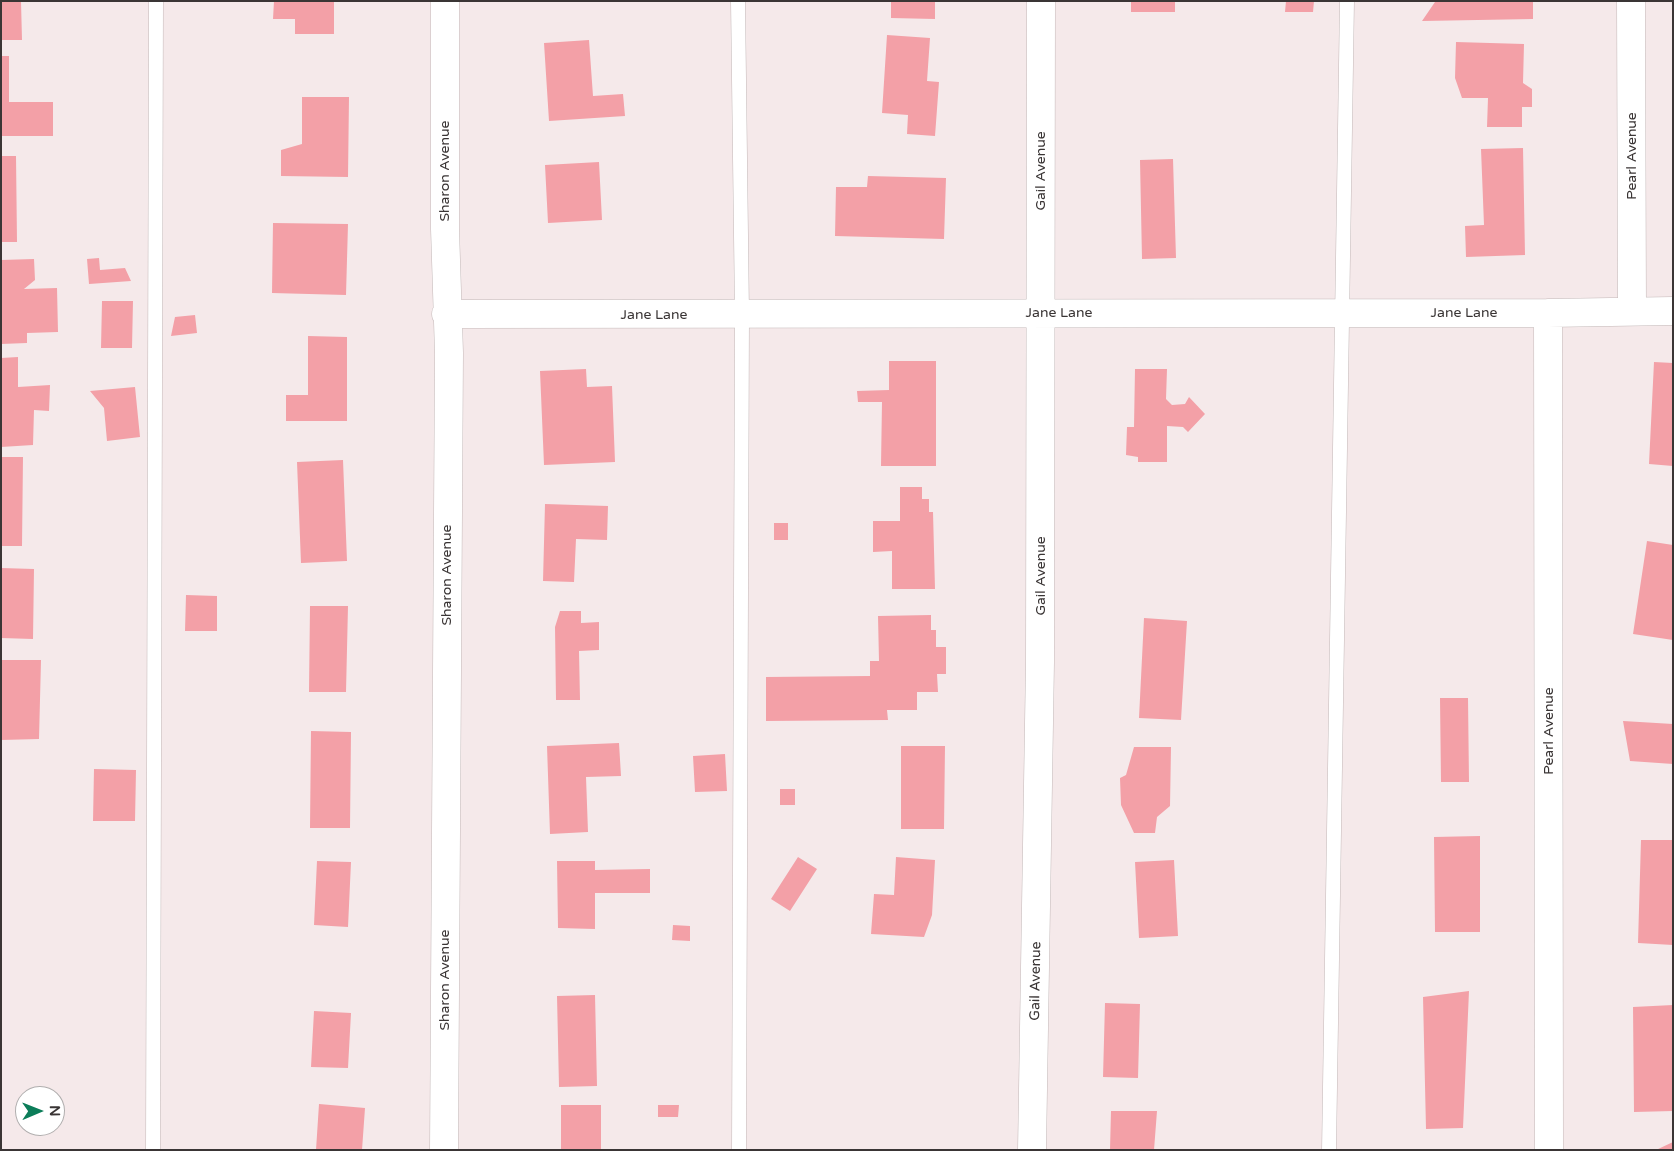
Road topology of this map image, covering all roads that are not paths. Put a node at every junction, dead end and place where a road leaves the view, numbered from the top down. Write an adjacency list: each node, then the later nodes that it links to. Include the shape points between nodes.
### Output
1 (156, 1): 14 (lane)
2 (445, 1): 12 (street, Sharon Avenue)
3 (738, 1): 13 (lane)
4 (1041, 1): 9 (street, Gail Avenue)
5 (1347, 1): 10 (lane)
6 (1631, 1): 7 (street, Pearl Avenue)
7 (1632, 311): 8 (street, Jane Lane); 11 (street, Jane Lane)
8 (1673, 311)
9 (1042, 313): 10 (street, Jane Lane); 13 (street, Jane Lane); 17 (street, Gail Avenue)
10 (1341, 313): 11 (street, Jane Lane); 18 (lane)
11 (1548, 313): 19 (street, Pearl Avenue)
12 (446, 314): 13 (street, Jane Lane); 15 (street, Sharon Avenue)
13 (742, 314): 16 (lane)
14 (153, 1150)
15 (444, 1150)
16 (739, 1150)
17 (1032, 1150)
18 (1328, 1150)
19 (1549, 1150)

